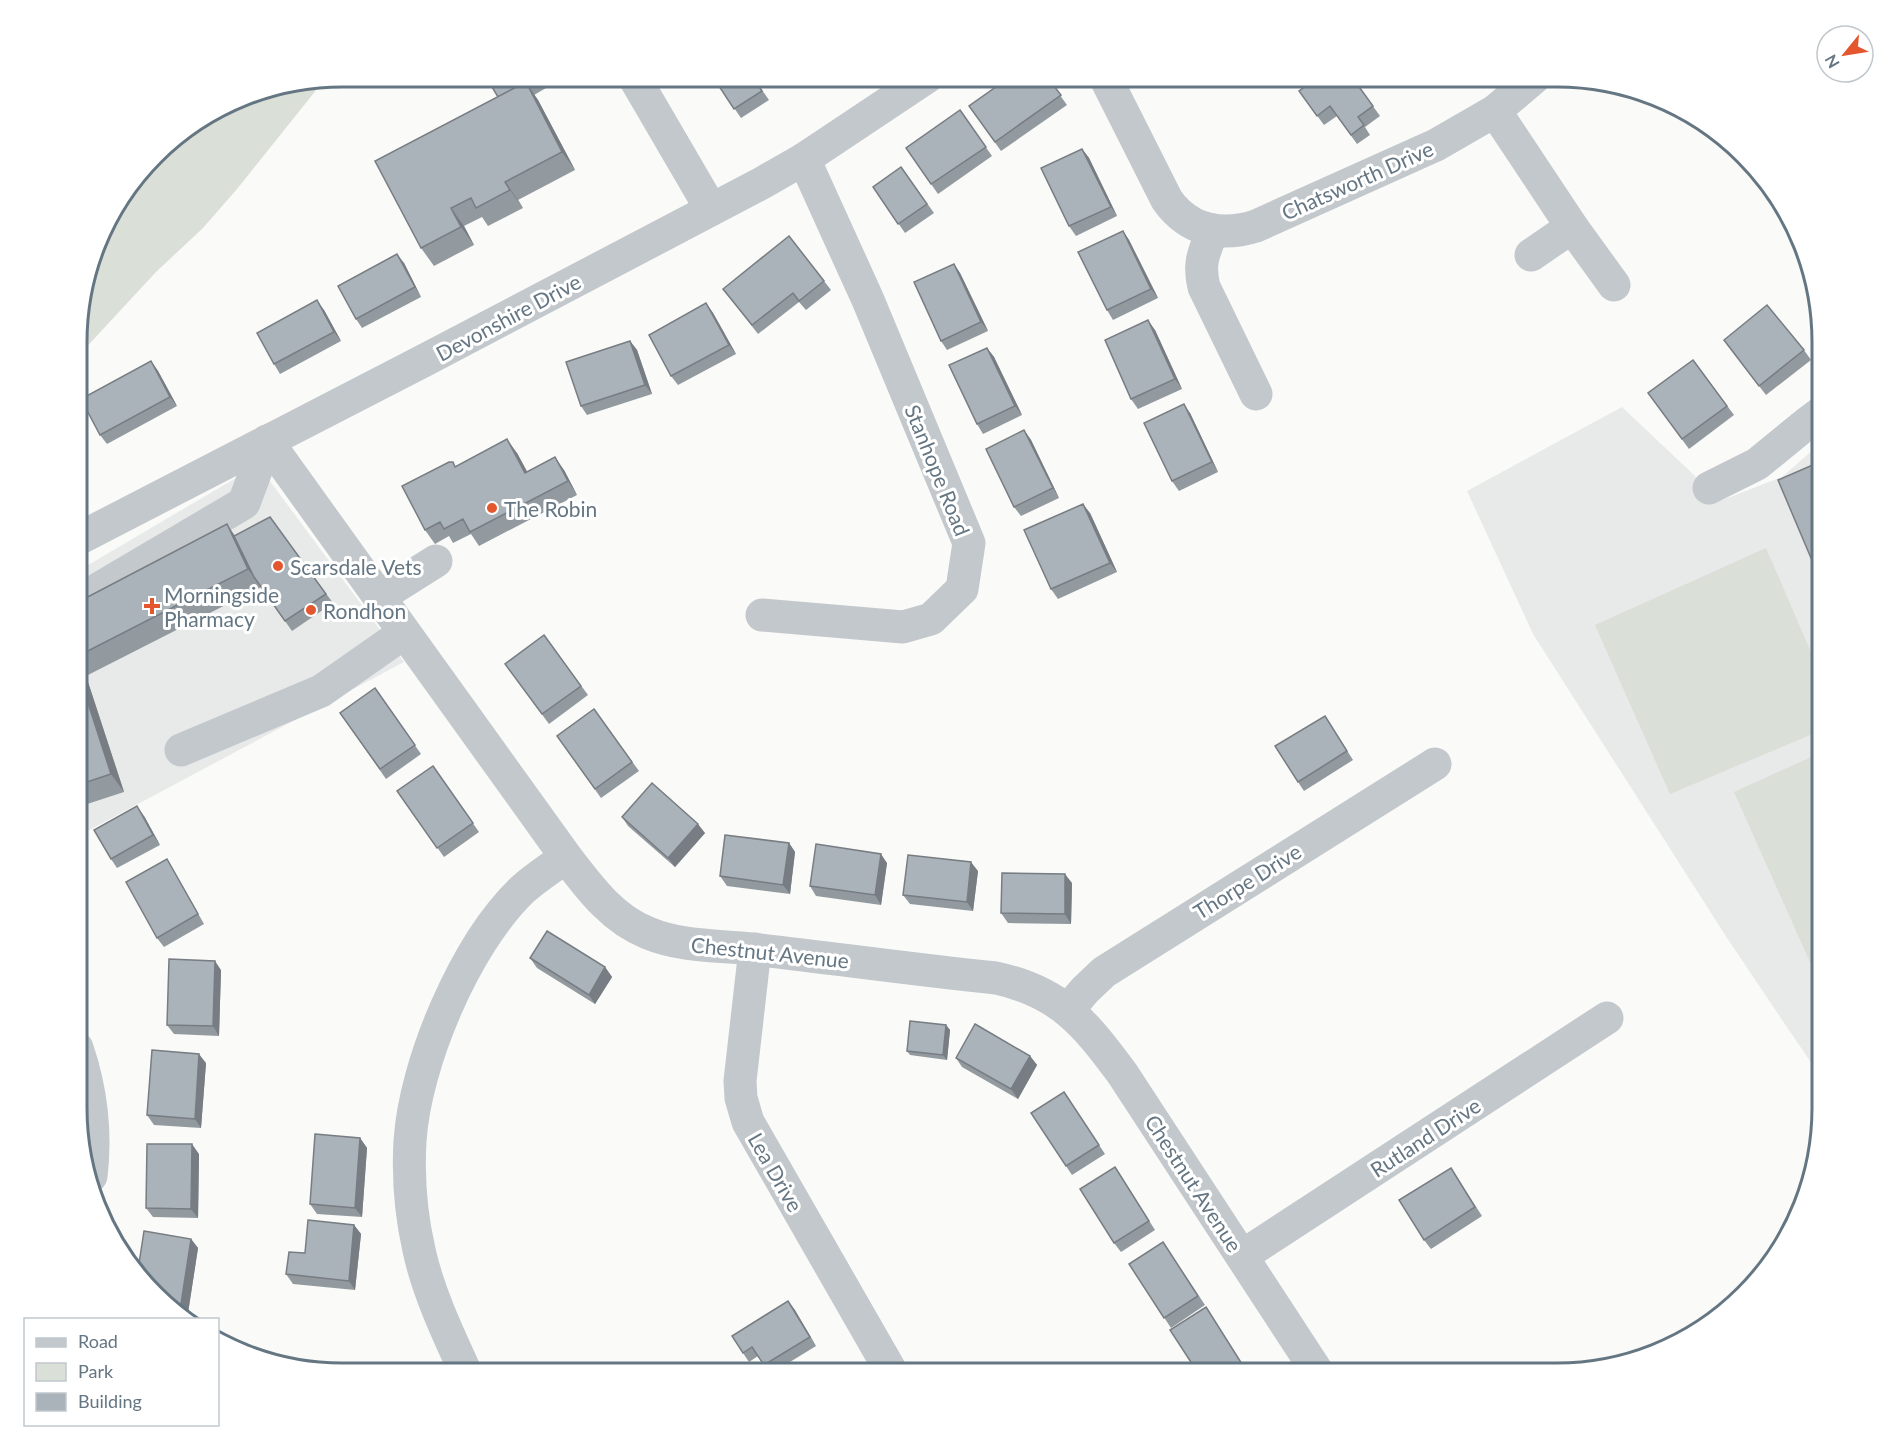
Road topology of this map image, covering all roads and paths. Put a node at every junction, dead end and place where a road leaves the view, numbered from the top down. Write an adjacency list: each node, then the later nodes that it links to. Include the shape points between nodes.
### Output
1 (640, 87): 7 (street)
2 (912, 87): 6 (street, Devonshire Drive)
3 (1110, 87): 9 (street, Chatsworth Drive, via 1176,213)
4 (1523, 87): 5 (street, Chatsworth Drive)
5 (1495, 111): 8 (street); 9 (street, Chatsworth Drive, via 1436,145 1256,226 1242,231)
6 (804, 159): 7 (street, Devonshire Drive); 20 (street, Stanhope Road, via 868,300 969,543 962,589 931,619 903,627)
7 (711, 209): 14 (street, Devonshire Drive)
8 (1572, 227): 10 (street); 11 (street)
9 (1213, 230): 12 (street, via 1200,271 1204,287)
10 (1531, 255)
11 (1614, 285)
12 (1256, 394)
13 (1812, 420): 15 (street, via 1758,464)
14 (267, 441): 16 (street, Devonshire Drive); 18 (street, via 244,503); 19 (street, Chestnut Avenue)
15 (1709, 488)
16 (87, 534)
17 (436, 561): 19 (street)
18 (87, 596)
19 (379, 597): 21 (street, Chestnut Avenue)
20 (762, 615)
21 (404, 633): 22 (street, via 321,692); 24 (street, Chestnut Avenue)
22 (181, 750)
23 (1435, 764): 26 (street, Thorpe Drive, via 1104,972)
24 (566, 857): 25 (street, Chestnut Avenue, via 616,915 648,933 694,945); 31 (street, via 522,890 498,917 469,963 431,1048 414,1111 410,1166 414,1226 440,1315)
25 (755, 949): 26 (street, Chestnut Avenue, via 996,978 1031,988); 32 (street, Lea Drive, via 740,1080 748,1122)
26 (1068, 1010): 30 (street, Chestnut Avenue, via 1084,1023 1122,1072)
27 (1607, 1018): 30 (street, Rutland Drive)
28 (87, 1090): 29 (street)
29 (93, 1160)
30 (1242, 1256): 33 (street, Chestnut Avenue)
31 (462, 1363)
32 (885, 1363)
33 (1312, 1363)

